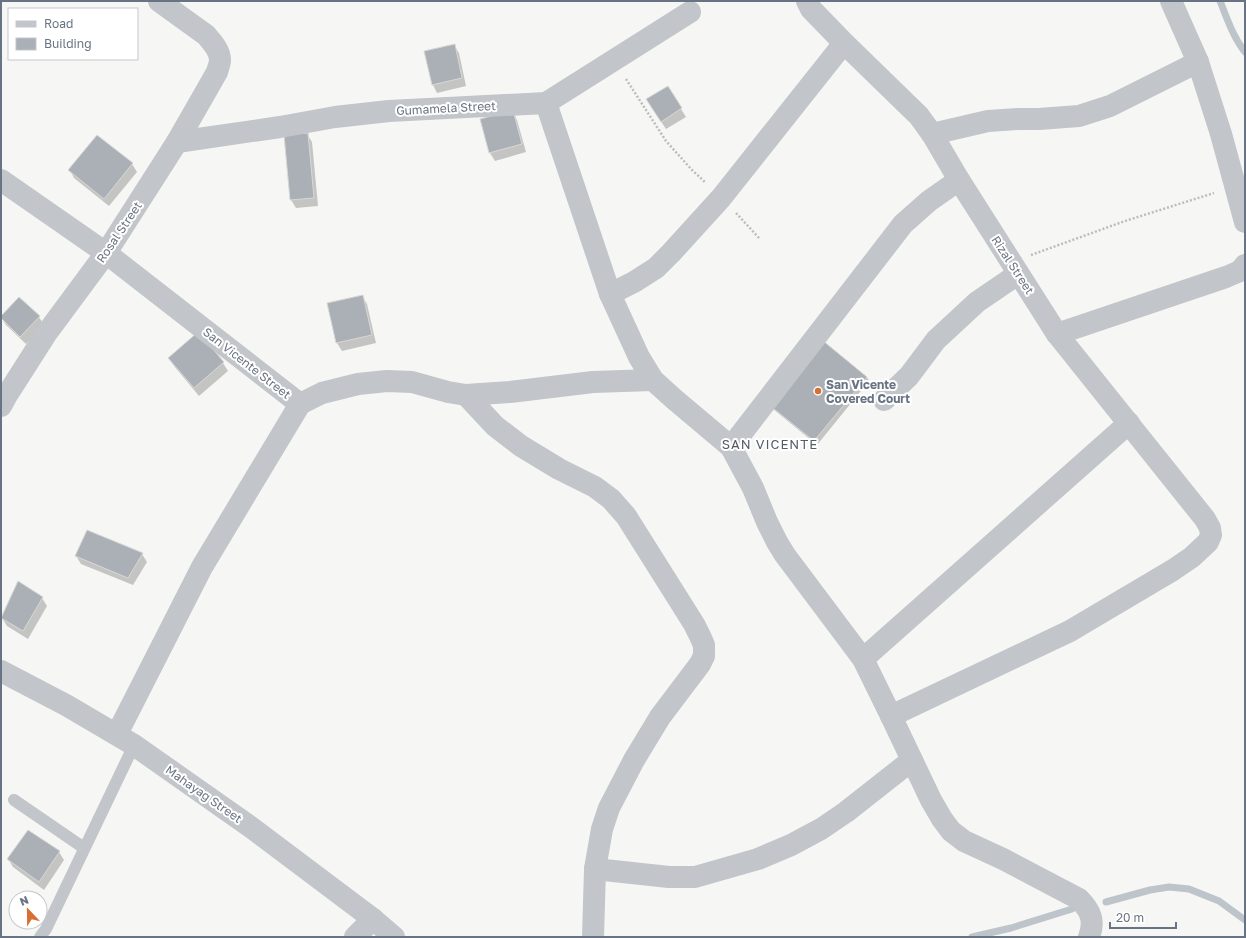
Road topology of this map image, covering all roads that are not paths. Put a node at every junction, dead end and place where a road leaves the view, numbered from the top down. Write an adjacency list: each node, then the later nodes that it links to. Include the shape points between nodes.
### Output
1 (159, 1): 9 (street, Rosal Street, via 206,35 218,51 220,60 217,72)
2 (807, 1): 5 (street, Rizal Street, via 811,9)
3 (1171, 1): 6 (street)
4 (690, 12): 7 (street, Gumamela Street)
5 (844, 43): 8 (street, Rizal Street, via 920,116); 16 (street, via 721,198 671,253 656,268)
6 (1198, 62): 8 (street, via 1110,106 1079,116 988,122); 12 (street)
7 (546, 103): 9 (street, Gumamela Street, via 389,111); 16 (street)
8 (932, 134): 11 (street, Rizal Street)
9 (177, 142): 13 (street, Rosal Street)
10 (1, 180): 13 (street, San Vicente Street)
11 (959, 180): 15 (street, Rizal Street); 24 (street, via 929,201 903,224)
12 (1245, 222)
13 (106, 253): 21 (street, San Vicente Street); 22 (street, Rosal Street, via 46,334)
14 (1245, 265): 17 (street, via 1240,271 1226,277)
15 (1014, 268): 17 (street, Rizal Street); 20 (street, via 936,340 909,376)
16 (610, 294): 18 (street, via 639,357)
17 (1057, 334): 23 (street, Rizal Street)
18 (653, 380): 19 (street, San Vicente Street, via 593,382); 24 (street)
19 (466, 395): 21 (street, San Vicente Street, via 412,382 387,381 358,384 322,393); 32 (street, via 495,426 521,446 595,487 611,499 646,546 704,645 704,656 700,664 660,717 609,808 602,828)
20 (884, 400)
21 (300, 404): 28 (street, via 202,567)
22 (1, 406)
23 (1129, 423): 25 (street); 27 (street, Rizal Street, via 1205,519 1211,535 1208,542 1186,561 1070,631)
24 (731, 447): 25 (street, via 785,555)
25 (863, 659): 27 (street)
26 (1, 670): 28 (street, Mahayag Street)
27 (891, 716): 29 (street)
28 (126, 740): 31 (lane); 33 (street, Mahayag Street, via 252,828)
29 (912, 760): 32 (street, via 821,829 758,859 696,877 669,877); 38 (street, via 931,800 951,831 964,841 1079,899 1087,907 1092,923)
30 (14, 800): 31 (lane)
31 (84, 848): 34 (lane)
32 (595, 869): 37 (street)
33 (373, 919): 35 (street); 36 (street, Mahayag Street)
34 (40, 937)
35 (355, 937)
36 (394, 937)
37 (593, 937)
38 (1089, 937)

